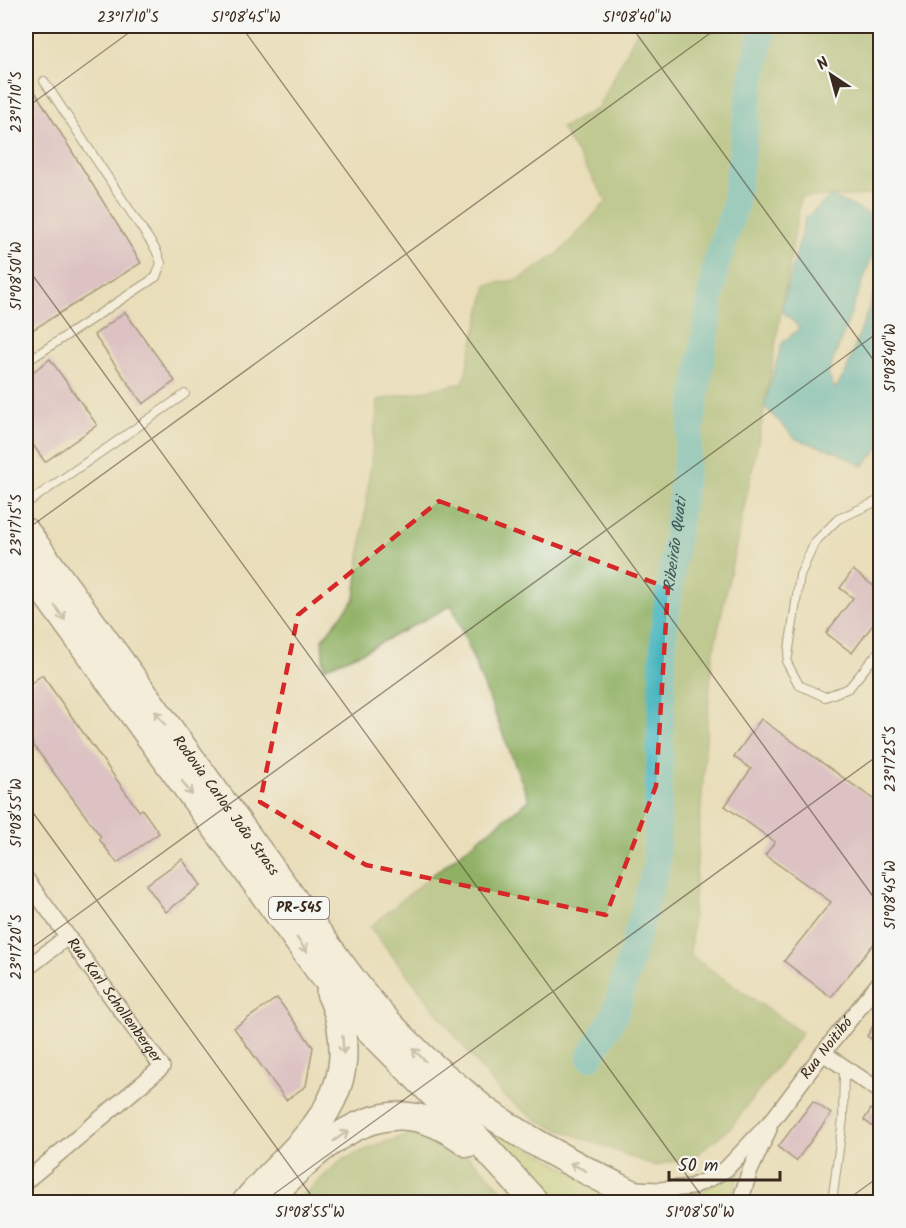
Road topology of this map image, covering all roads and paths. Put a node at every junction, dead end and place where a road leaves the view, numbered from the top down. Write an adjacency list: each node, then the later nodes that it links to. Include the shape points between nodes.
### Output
1 (44, 81): 2 (lane, via 156,249 161,263 156,277)
2 (26, 362)
3 (185, 394): 5 (lane)
4 (880, 500): 8 (lane, via 838,519 815,542 800,575 787,663 799,685 825,697 849,688)
5 (26, 504)
6 (26, 532): 20 (highway, Rodovia Carlos João Strass / PR-545, one-way to 6, via 554,1154 489,1113 396,1032 345,970)
7 (26, 566): 12 (highway, Rodovia Carlos João Strass / PR-545, one-way to 12)
8 (880, 650)
9 (26, 879): 10 (street, Rua Karl Schollenberger)
10 (68, 937): 11 (street); 19 (street, Rua Karl Schollenberger, via 162,1066)
11 (26, 969)
12 (320, 970): 18 (highway, Rodovia Carlos João Strass / PR-545, via 361,1021); 21 (highway, one-way to 21, via 335,1002 344,1040 335,1095 305,1140)
13 (880, 982): 14 (street, Rua Noitibó)
14 (823, 1053): 15 (street); 17 (street, Rua Noitibó)
15 (844, 1066): 16 (street); 26 (lane, via 843,1119)
16 (880, 1090)
17 (774, 1118): 20 (street, Rua Noitibó, via 726,1169 701,1183 676,1189); 25 (street, Rua Noitibó)
18 (508, 1173): 22 (highway, one-way to 18, via 309,1158 348,1131 388,1116 413,1117 437,1124); 23 (highway, Rodovia Carlos João Strass / PR-545)
19 (26, 1181)
20 (619, 1187): 24 (highway, Rodovia Carlos João Strass / PR-545)
21 (246, 1203)
22 (266, 1203)
23 (535, 1203)
24 (649, 1203)
25 (740, 1203)
26 (832, 1203)

